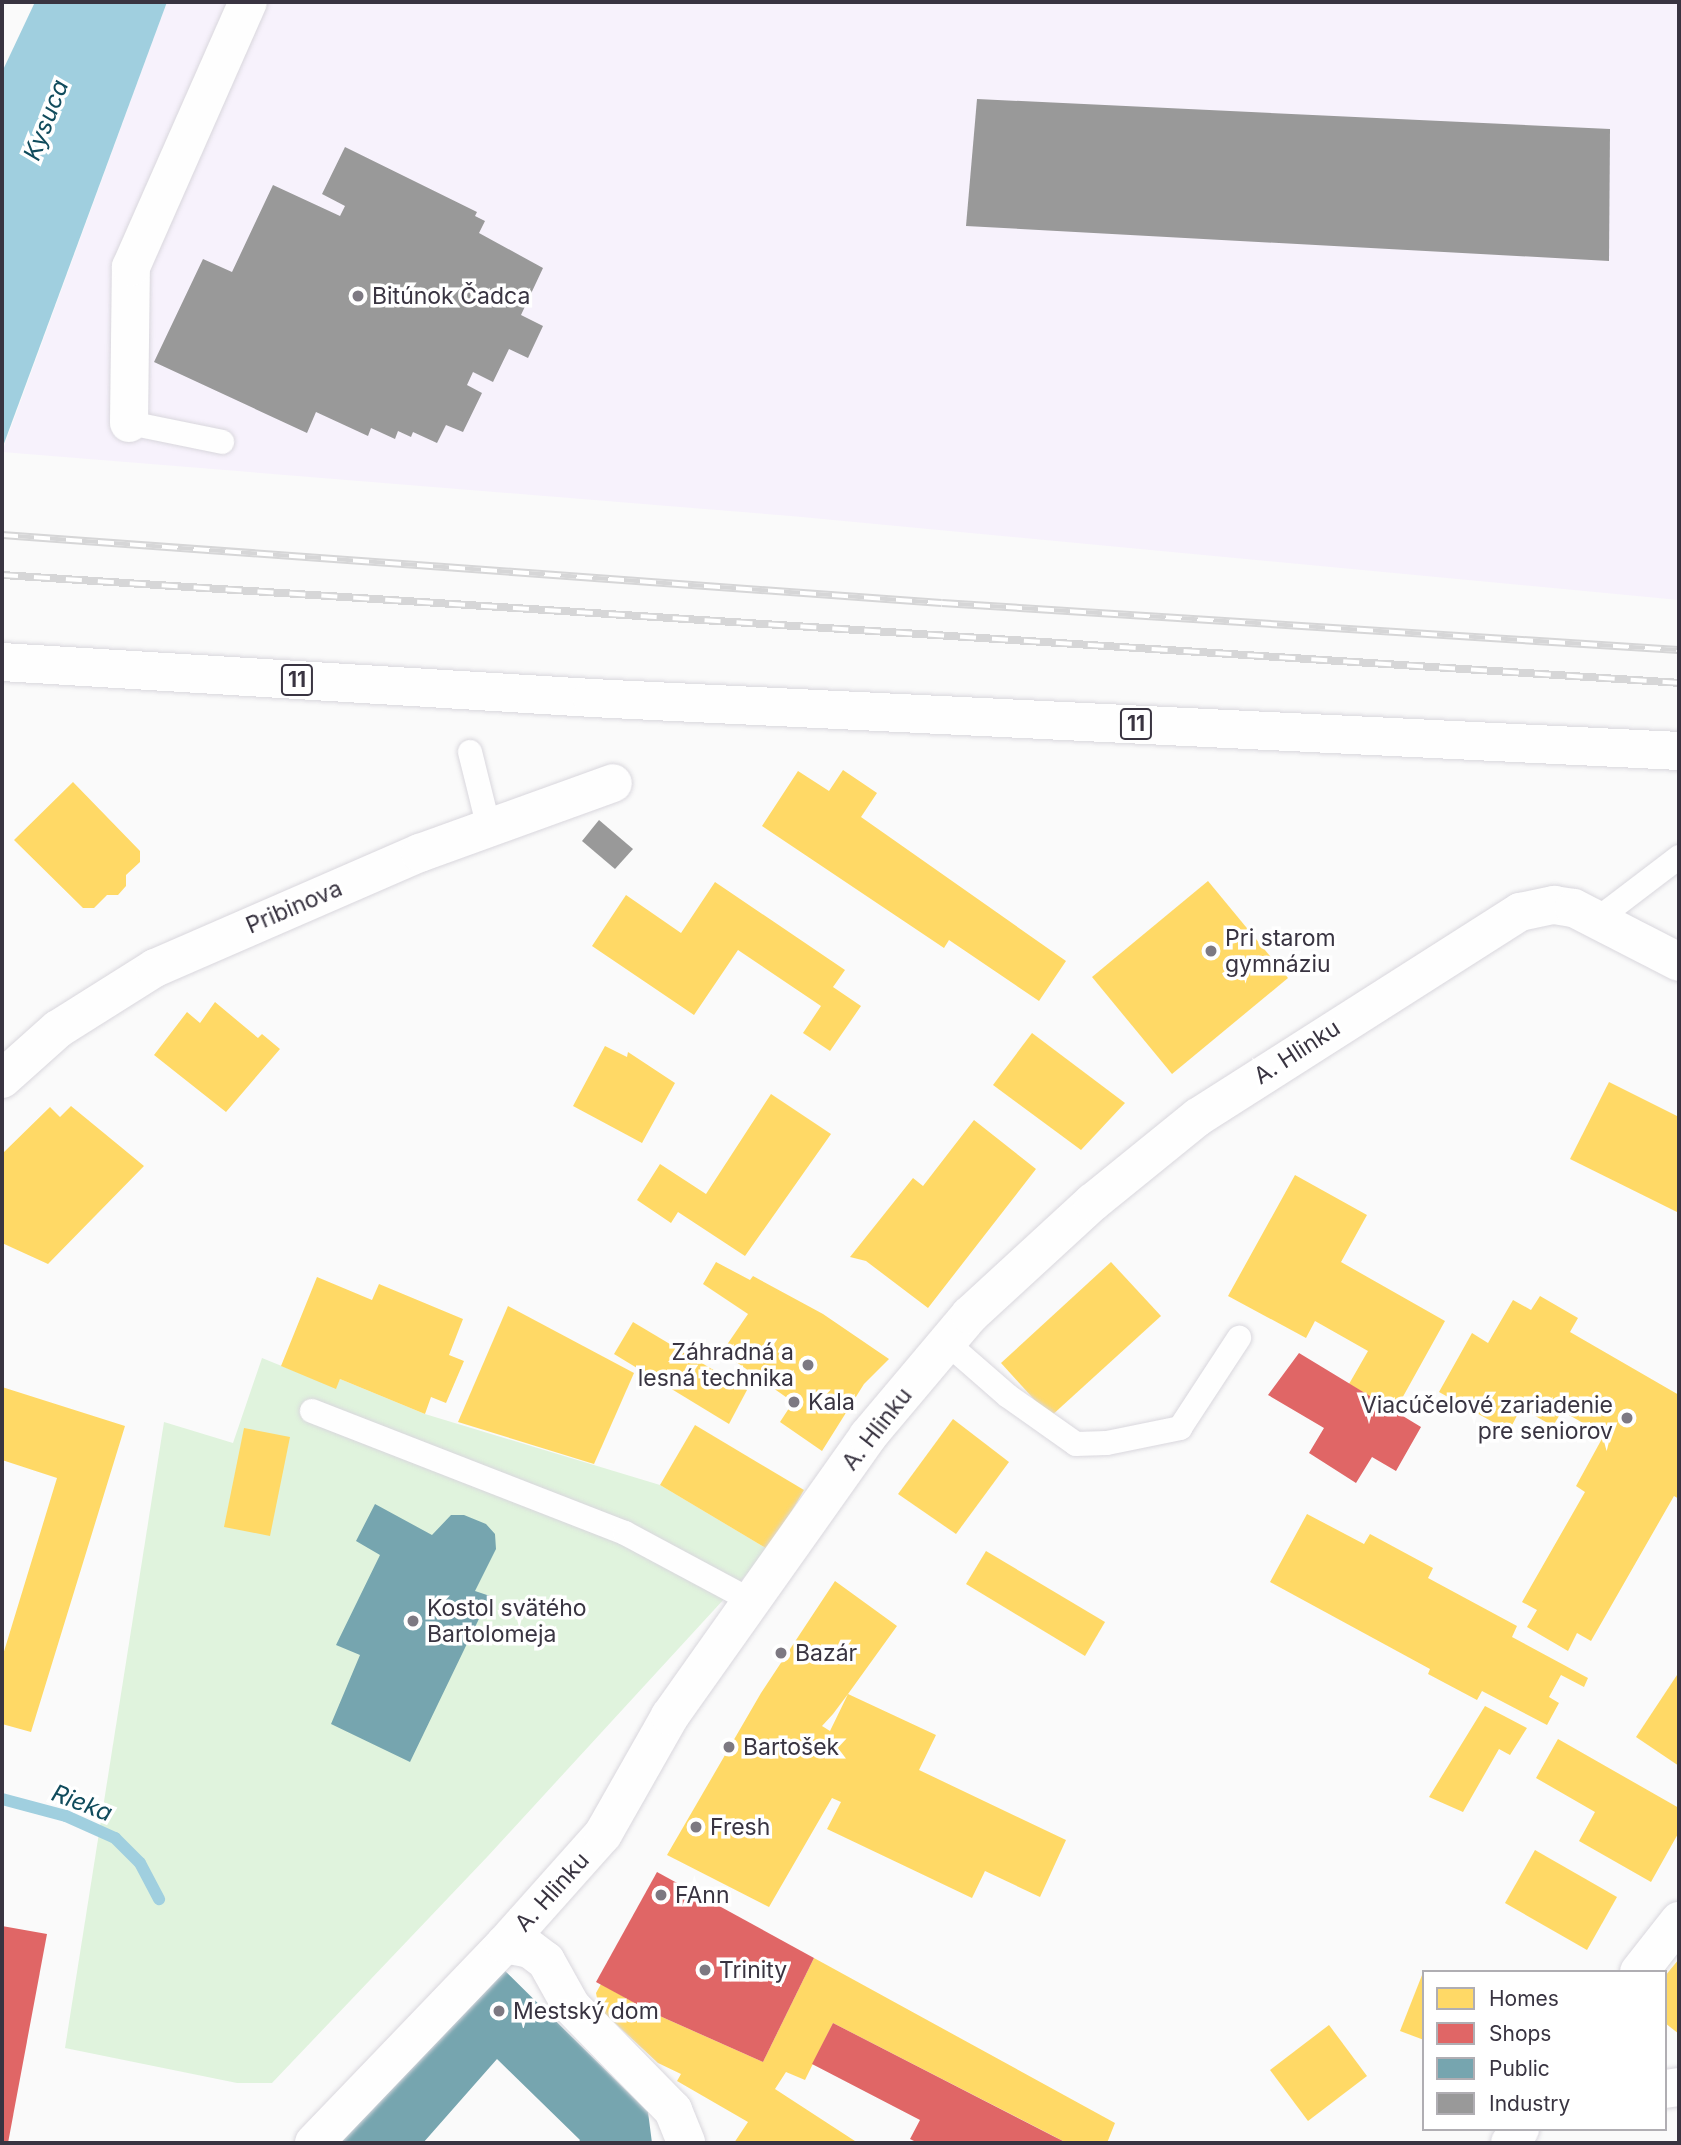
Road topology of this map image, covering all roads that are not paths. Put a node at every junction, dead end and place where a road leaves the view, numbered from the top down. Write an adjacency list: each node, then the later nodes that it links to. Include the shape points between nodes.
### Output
1 (248, 2): 2 (street, via 131,267)
2 (129, 423): 3 (lane)
3 (222, 442)
4 (2, 662): 5 (street, 11, via 592,698)
5 (1679, 751)
6 (470, 752): 8 (lane)
7 (613, 783): 8 (street, Pribinova)
8 (489, 828): 12 (street, Pribinova, via 155,968 58,1029)
9 (1679, 857): 10 (lane)
10 (1599, 918): 11 (street, A. Hlinku); 14 (street, A. Hlinku, via 1555,905 1520,912 1297,1052 1198,1117 1093,1202)
11 (1679, 962)
12 (2, 1079)
13 (1239, 1338): 14 (lane, via 1180,1428 1107,1443 1076,1444 1008,1396)
14 (946, 1342): 16 (street, A. Hlinku, via 868,1436)
15 (312, 1411): 16 (lane, via 625,1533)
16 (752, 1601): 18 (street, A. Hlinku, via 670,1716 603,1834)
17 (1679, 1921): 19 (street)
18 (505, 1944): 20 (street, A. Hlinku); 21 (street, via 530,1949 545,1961 570,2006 673,2110)
19 (1641, 1970)
20 (314, 2143)
21 (686, 2143)

